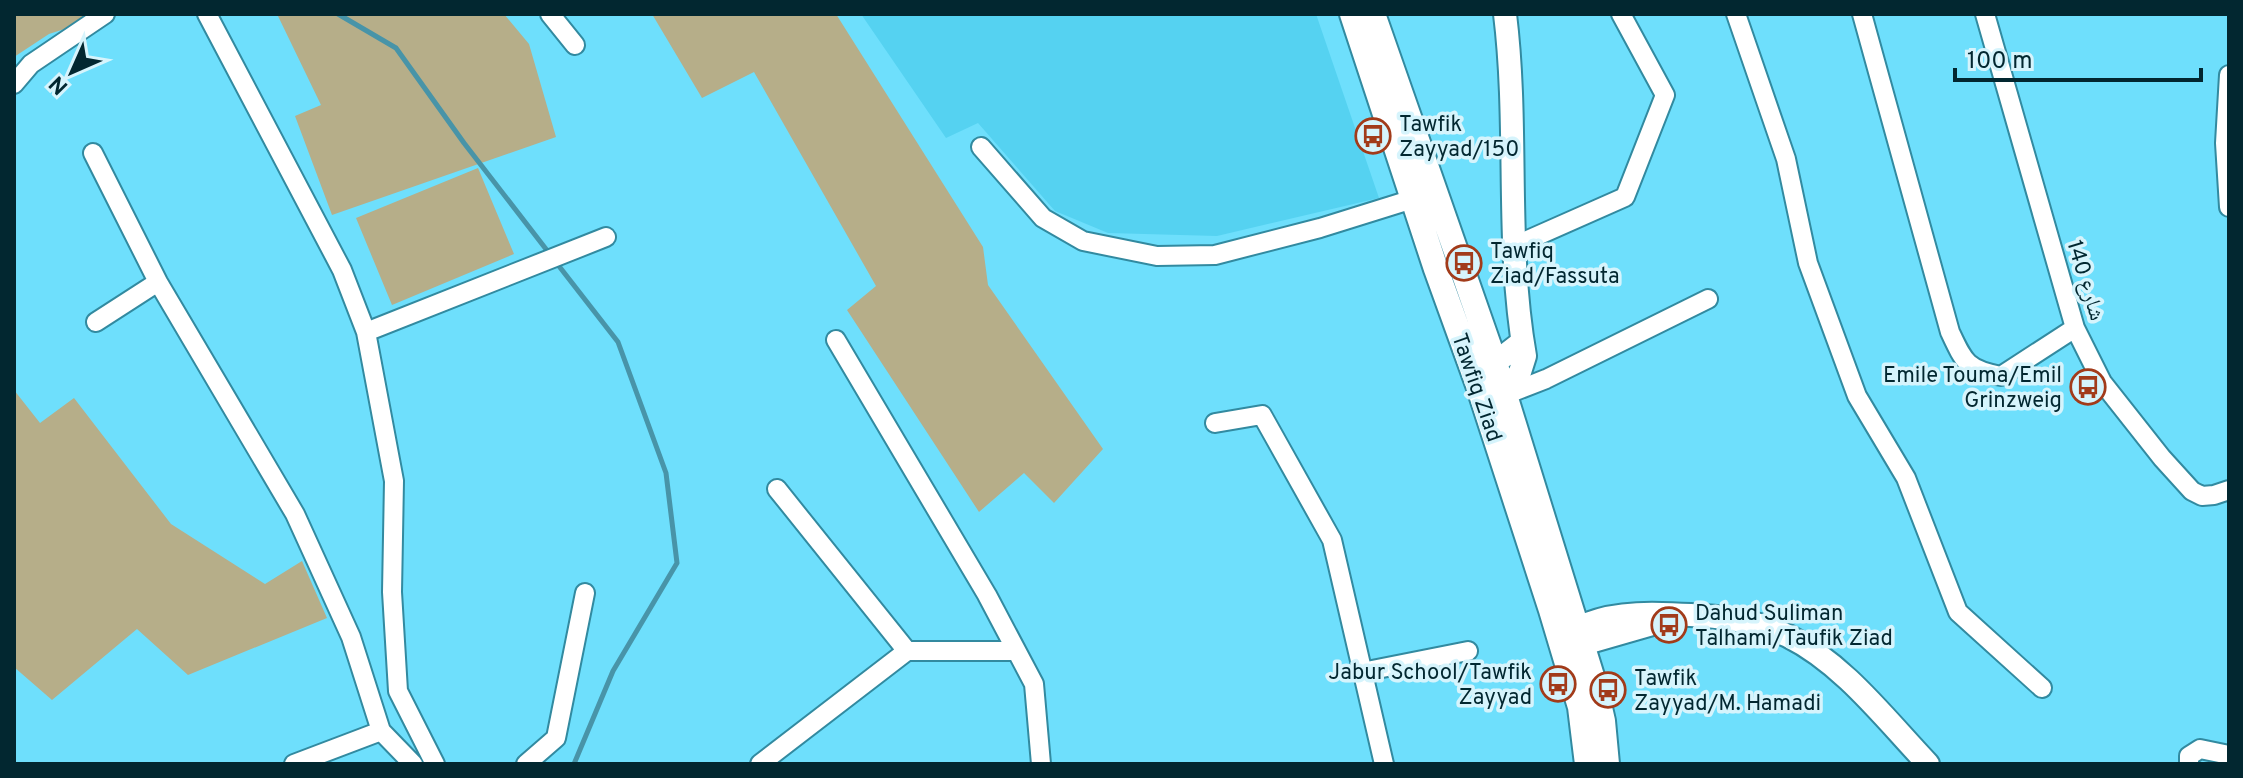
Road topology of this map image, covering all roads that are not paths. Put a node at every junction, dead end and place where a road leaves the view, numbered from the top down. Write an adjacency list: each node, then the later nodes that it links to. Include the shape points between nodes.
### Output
1 (105, 14): 13 (street, via 31,64)
2 (207, 14): 24 (street, via 342,270)
3 (550, 14): 11 (street)
4 (1352, 14): 16 (main road, Tawfiq Ziad)
5 (1373, 14): 27 (main road, Tawfiq Ziad)
6 (1505, 14): 19 (street)
7 (1621, 14): 19 (street, via 1665,95 1625,197)
8 (1736, 14): 39 (street, via 1786,159 1808,263 1857,396 1912,492 1958,612)
9 (1862, 14): 23 (street, via 1950,332 1964,362 1980,373 2001,376)
10 (1985, 14): 23 (street, شارع 140)
11 (575, 45)
12 (2229, 75): 17 (street)
13 (14, 84)
14 (981, 147): 16 (street, via 1043,218 1083,241 1157,256 1215,255)
15 (93, 153): 20 (street)
16 (1413, 199): 28 (main road, Tawfiq Ziad)
17 (2229, 207)
18 (606, 237): 24 (street)
19 (1512, 247): 26 (street)
20 (158, 282): 22 (street); 40 (street, via 295,514 351,637)
21 (1708, 299): 29 (street)
22 (96, 322)
23 (2075, 328): 32 (street, شارع 140, via 2102,382 2192,491 2202,496)
24 (366, 332): 44 (street, via 394,481 392,592 398,691)
25 (836, 340): 36 (street)
26 (1522, 342): 27 (street); 29 (street, via 1520,372)
27 (1495, 363): 28 (street); 29 (main road, Tawfiq Ziad)
28 (1478, 385): 29 (street); 34 (main road, Tawfiq Ziad)
29 (1505, 395): 34 (main road, Tawfiq Ziad)
30 (1215, 423): 38 (street, via 1262,415 1332,540)
31 (777, 489): 35 (street)
32 (2229, 490)
33 (585, 593): 45 (street, via 556,738)
34 (1574, 637): 49 (main road, Tawfiq Ziad); 50 (main road, Tawfiq Ziad, via 1603,721); 51 (street, via 1645,613 1759,625 1789,637 1843,675)
35 (907, 651): 36 (street); 46 (street)
36 (1016, 651): 47 (street, via 1034,684)
37 (1468, 651): 38 (street)
38 (1362, 672): 48 (street)
39 (2042, 688)
40 (381, 731): 42 (street); 43 (street)
41 (2229, 755): 52 (street, via 2200,749 2189,756)
42 (294, 764)
43 (413, 764)
44 (435, 764)
45 (526, 764)
46 (760, 764)
47 (1041, 764)
48 (1384, 764)
49 (1587, 764)
50 (1607, 764)
51 (1928, 764)
52 (2189, 764)

